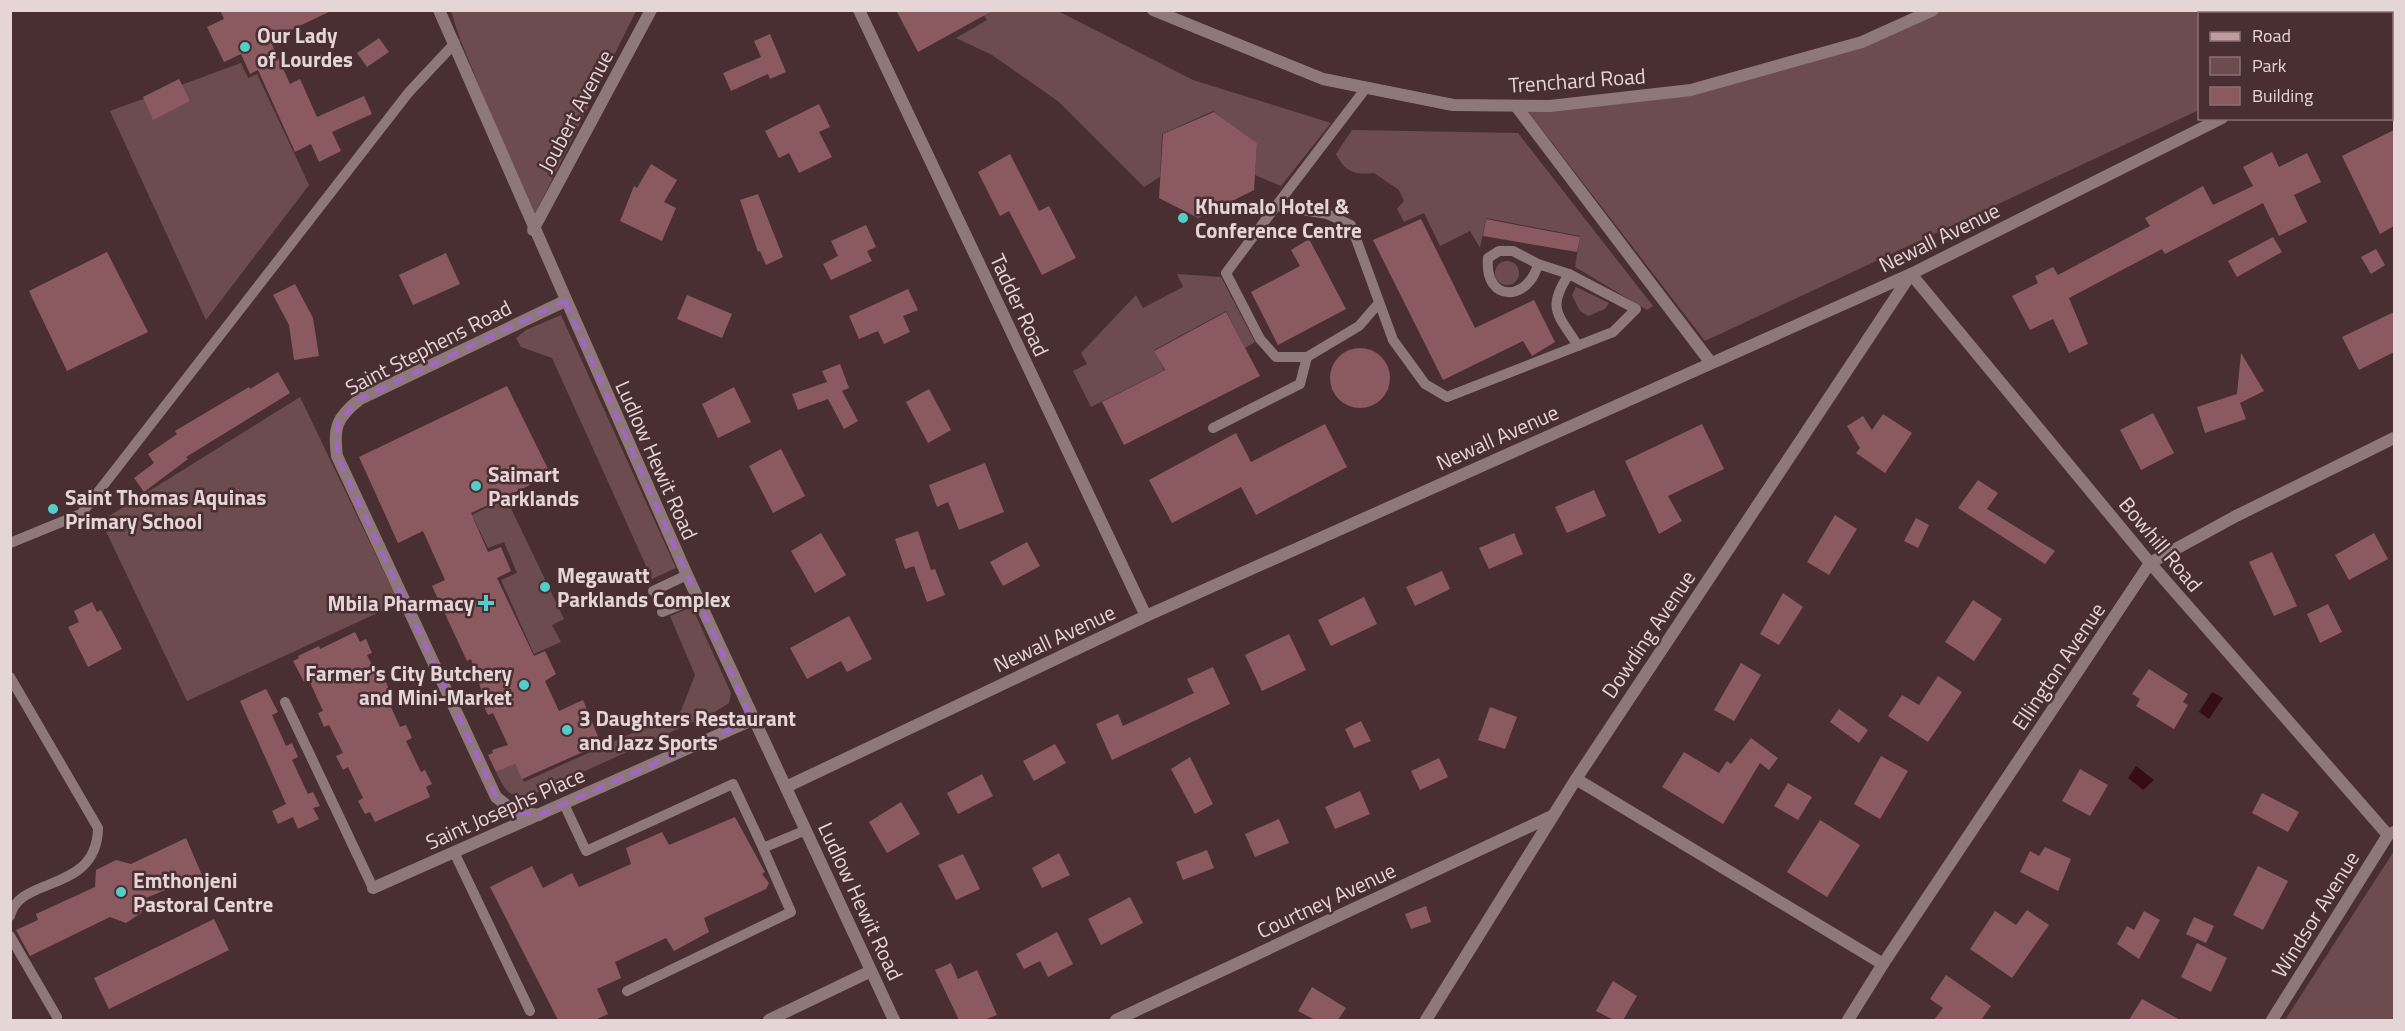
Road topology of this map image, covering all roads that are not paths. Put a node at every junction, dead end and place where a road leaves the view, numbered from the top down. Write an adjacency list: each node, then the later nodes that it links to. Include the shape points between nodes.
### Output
1 (439, 10): 6 (street, Ludlow Hewit Road)
2 (651, 10): 11 (street, Joubert Avenue)
3 (859, 10): 28 (street, Tadder Road)
4 (1153, 10): 7 (street, Trenchard Road, via 1323,79)
5 (1933, 10): 8 (street, Trenchard Road, via 1862,42 1691,90 1550,106)
6 (454, 43): 11 (street, Ludlow Hewit Road); 22 (lane, via 409,92 81,514)
7 (1366, 88): 8 (street, Trenchard Road, via 1453,105); 10 (lane)
8 (1516, 106): 19 (street)
9 (2218, 120): 14 (street, Newall Avenue)
10 (1276, 206): 16 (lane, via 1327,214 1351,225); 18 (lane, via 1226,273 1260,339 1276,357)
11 (533, 230): 15 (street, Ludlow Hewit Road)
12 (1538, 264): 12 (lane, via 1513,251 1499,251 1488,258 1486,275 1501,292 1516,292 1535,278); 13 (lane)
13 (1569, 274): 17 (lane, via 1555,301 1558,314); 17 (lane, via 1636,309 1613,332)
14 (1911, 274): 19 (street, Newall Avenue); 23 (street, Bowhill Road); 32 (street, Dowding Avenue)
15 (565, 301): 24 (street, Ludlow Hewit Road); 35 (street, Saint Stephens Road, via 360,399 338,421 334,438 337,456 496,797 515,812)
16 (1378, 304): 17 (lane, via 1393,340 1425,384 1447,397); 18 (lane, via 1359,326)
17 (1578, 346)
18 (1307, 357): 20 (lane, via 1300,384)
19 (1711, 363): 28 (street, Newall Avenue)
20 (1213, 428)
21 (2394, 438): 23 (street, Ellington Avenue)
22 (10, 543)
23 (2150, 563): 38 (street, Bowhill Road); 44 (street, Ellington Avenue)
24 (687, 575): 25 (lane); 26 (street, Ludlow Hewit Road)
25 (653, 591)
26 (697, 598): 27 (lane); 31 (street, Ludlow Hewit Road)
27 (662, 612)
28 (1146, 616): 33 (street, Newall Avenue)
29 (10, 677): 42 (lane, via 98,828 98,846 83,868 22,899)
30 (285, 702): 41 (lane)
31 (752, 720): 33 (street, Ludlow Hewit Road); 34 (street, Saint Josephs Place)
32 (1576, 779): 36 (street, Dowding Avenue); 44 (street)
33 (786, 787): 37 (street, Ludlow Hewit Road)
34 (564, 804): 35 (street, Saint Josephs Place); 39 (lane, via 586,851 733,784)
35 (539, 815): 40 (street, Saint Josephs Place)
36 (1553, 815): 51 (street, Courtney Avenue); 52 (street, Dowding Avenue)
37 (806, 830): 39 (lane); 45 (street, Ludlow Hewit Road)
38 (2391, 833): 54 (street, Windsor Avenue)
39 (763, 848): 46 (lane, via 791,912)
40 (454, 852): 41 (street, Saint Josephs Place); 47 (lane)
41 (373, 888)
42 (10, 916)
43 (10, 936): 48 (lane)
44 (1883, 964): 53 (street, Ellington Avenue)
45 (871, 971): 49 (street); 50 (street, Ludlow Hewit Road)
46 (627, 991)
47 (530, 1011)
48 (57, 1017)
49 (769, 1020)
50 (894, 1020)
51 (1116, 1020)
52 (1426, 1020)
53 (1848, 1020)
54 (2272, 1020)

